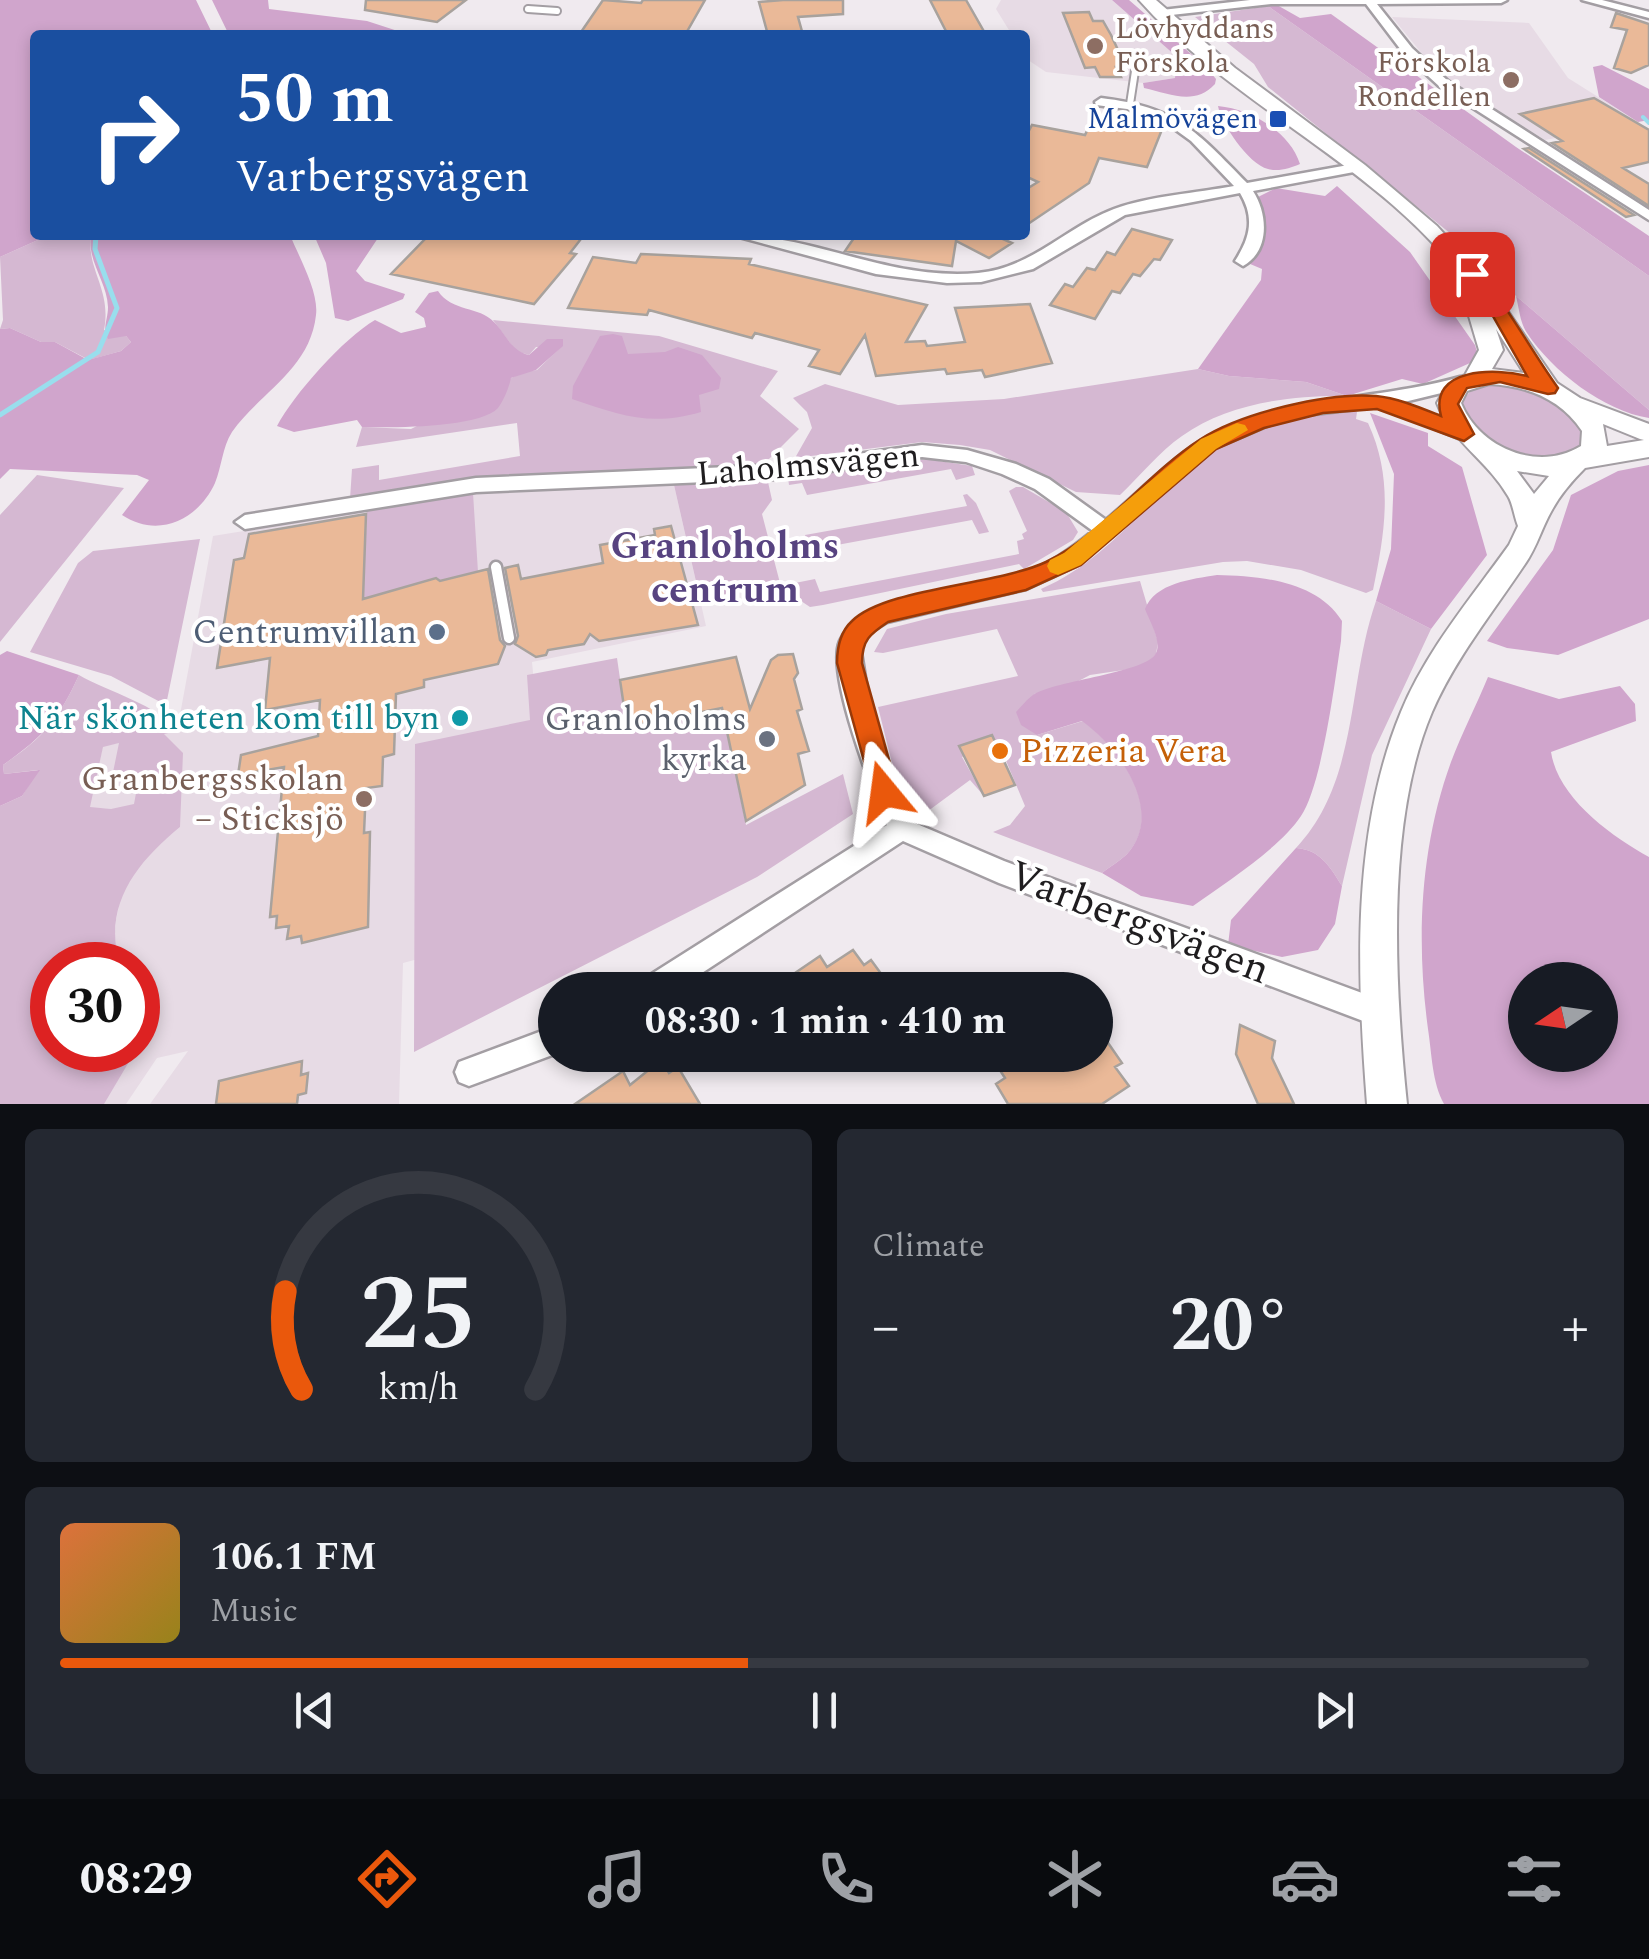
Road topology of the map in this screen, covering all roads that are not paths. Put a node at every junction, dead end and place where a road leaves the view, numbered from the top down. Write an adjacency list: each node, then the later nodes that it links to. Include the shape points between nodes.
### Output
1 (1147, 0): 7 (street)
2 (1501, 0): 4 (street)
3 (1588, 0): 8 (street)
4 (1370, 2): 7 (street, via 1257,2); 14 (street, via 1444,84)
5 (528, 9): 6 (lane)
6 (557, 11)
7 (1162, 13): 12 (street, via 1278,119)
8 (1649, 15)
9 (1137, 58): 11 (lane)
10 (1101, 102): 11 (street)
11 (1130, 104): 13 (street, via 1181,125)
12 (1346, 169): 13 (street); 17 (street, via 1475,301 1491,350); 18 (street, via 1449,248 1494,302)
13 (1243, 187): 15 (street, via 1121,211 1035,262 964,280 906,274); 16 (street, via 1254,199 1259,229)
14 (1649, 216)
15 (760, 240)
16 (1243, 262)
17 (1468, 380): 18 (street, via 1512,377); 19 (street, via 1421,397); 22 (street, via 1451,392 1448,404)
18 (1548, 388): 20 (street)
19 (1377, 402): 22 (street); 27 (street, via 1323,406 1234,431 1209,444)
20 (1571, 402): 21 (street); 24 (street, via 1594,430 1594,450)
21 (1649, 432)
22 (1472, 440): 24 (street, via 1526,465); 26 (street, via 1521,494)
23 (1649, 448): 24 (street)
24 (1579, 462): 26 (street)
25 (245, 522): 27 (street, Laholmsvägen, via 476,485 778,472 922,451 1009,469)
26 (1530, 524): 32 (street, via 1416,713 1387,834)
27 (1106, 530): 30 (street, via 1072,559 1026,582 880,615 860,628 850,663 884,792)
28 (496, 567): 29 (lane)
29 (509, 638)
30 (901, 829): 31 (street); 32 (street, Varbergsvägen)
31 (680, 972)
32 (1379, 1013): 35 (street)
33 (538, 1046): 34 (street)
34 (468, 1072)
35 (1387, 1104)

